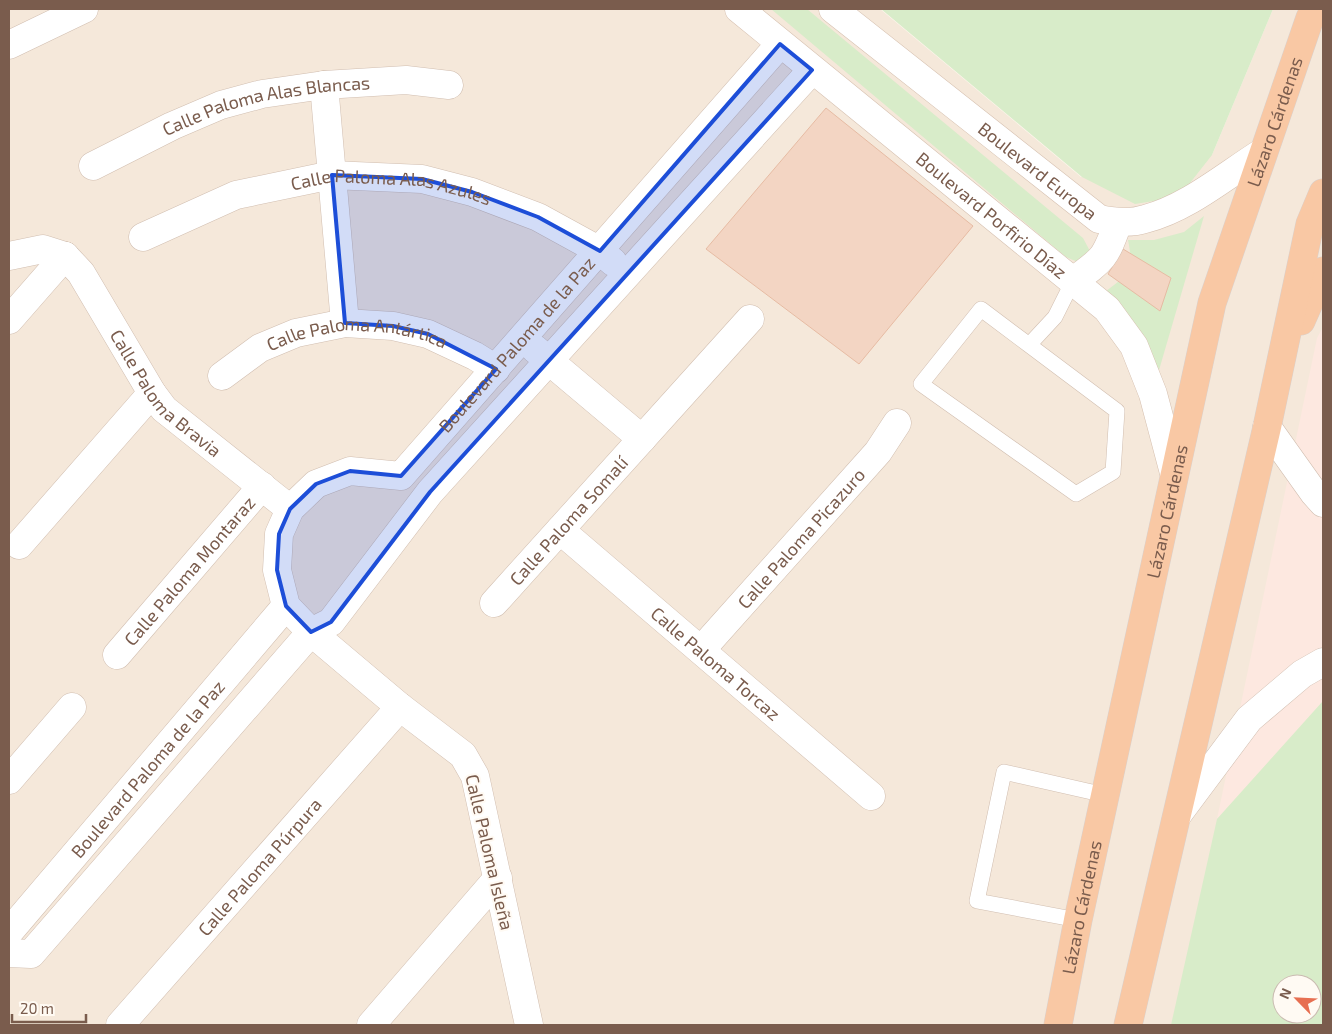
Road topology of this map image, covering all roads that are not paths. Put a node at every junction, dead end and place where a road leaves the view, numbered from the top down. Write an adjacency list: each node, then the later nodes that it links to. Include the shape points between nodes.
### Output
1 (84, 9): 6 (street)
2 (833, 9): 14 (street, Boulevard Europa, via 1099,219)
3 (746, 11): 5 (street, Boulevard Porfirio Díaz)
4 (1312, 12): 10 (highway, Lázaro Cárdenas)
5 (780, 44): 7 (street, Boulevard Porfirio Díaz); 16 (street, Boulevard Paloma de la Paz)
6 (9, 45)
7 (812, 70): 20 (street, Boulevard Paloma de la Paz); 21 (street, Boulevard Porfirio Díaz)
8 (449, 85): 9 (street, Calle Paloma Alas Blancas, via 406,80)
9 (324, 86): 11 (street, Calle Paloma Alas Blancas, via 262,94 221,105); 12 (street)
10 (1263, 152): 14 (street, Boulevard Europa, via 1182,204 1145,220); 35 (highway, Lázaro Cárdenas, via 1212,302)
11 (93, 166)
12 (332, 175): 15 (street, Calle Paloma Alas Azules, via 236,195); 16 (street, Calle Paloma Alas Azules, via 422,180 472,192 538,217); 24 (street)
13 (1323, 193): 29 (highway, via 1310,224)
14 (1118, 223): 21 (street, via 1110,248 1102,260)
15 (143, 237)
16 (600, 251): 20 (street, Calle Paloma Alas Azules); 25 (street, Boulevard Paloma de la Paz)
17 (9, 256): 18 (street, via 43,249)
18 (65, 256): 23 (street); 31 (street, Calle Paloma Bravia, via 81,273)
19 (1323, 271): 29 (highway)
20 (627, 274): 27 (street, Boulevard Paloma de la Paz)
21 (1073, 281): 26 (lane, via 1055,317); 35 (street, Boulevard Porfirio Díaz, via 1108,309 1134,346 1153,394)
22 (750, 319): 34 (street, Calle Paloma Somalí)
23 (9, 320)
24 (345, 323): 28 (street, Calle Paloma Antártica, via 393,326 428,334); 30 (street, Calle Paloma Antártica, via 296,333 260,348)
25 (522, 338): 27 (street); 28 (street, Boulevard Paloma de la Paz)
26 (1029, 345): 26 (lane, via 1117,411 1113,472 1076,494 921,384 980,308)
27 (548, 361): 34 (street); 43 (street, Boulevard Paloma de la Paz, via 430,492 331,622)
28 (496, 369): 38 (street, Boulevard Paloma de la Paz, via 401,476 350,471 316,484)
29 (1278, 370): 33 (highway)
30 (222, 376)
31 (152, 393): 36 (street, Calle Paloma Bravia, via 164,409); 40 (street)
32 (897, 423): 44 (street, Calle Paloma Picazuro, via 878,452)
33 (1267, 427): 37 (street); 52 (highway)
34 (642, 439): 39 (street, Calle Paloma Somalí)
35 (1174, 473): 50 (highway, Lázaro Cárdenas)
36 (262, 486): 38 (street, Calle Paloma Bravia); 45 (street, Calle Paloma Montaraz)
37 (1320, 495)
38 (290, 509): 42 (street, Boulevard Paloma de la Paz, via 279,534 277,570)
39 (560, 530): 41 (street, Calle Paloma Somalí); 44 (street, Calle Paloma Torcaz)
40 (19, 545)
41 (494, 603)
42 (286, 606): 43 (street, Boulevard Paloma de la Paz); 55 (street, Boulevard Paloma de la Paz)
43 (311, 632): 48 (street, Calle Paloma Isleña); 56 (street, Boulevard Paloma de la Paz)
44 (701, 650): 51 (street, Calle Paloma Torcaz)
45 (117, 655)
46 (1323, 662): 52 (street, via 1302,674 1249,719)
47 (72, 707): 49 (street)
48 (400, 707): 53 (street, Calle Paloma Isleña, via 463,755 475,776); 57 (street, Calle Paloma Púrpura)
49 (9, 780)
50 (1105, 794): 54 (highway, Lázaro Cárdenas); 54 (lane, via 1004,772 977,901)
51 (871, 796)
52 (1178, 814): 61 (highway)
53 (498, 878): 58 (street); 59 (street, Calle Paloma Isleña)
54 (1078, 920): 60 (highway, Lázaro Cárdenas)
55 (9, 932)
56 (20, 953)
57 (120, 1025)
58 (371, 1025)
59 (529, 1025)
60 (1058, 1025)
61 (1128, 1025)

